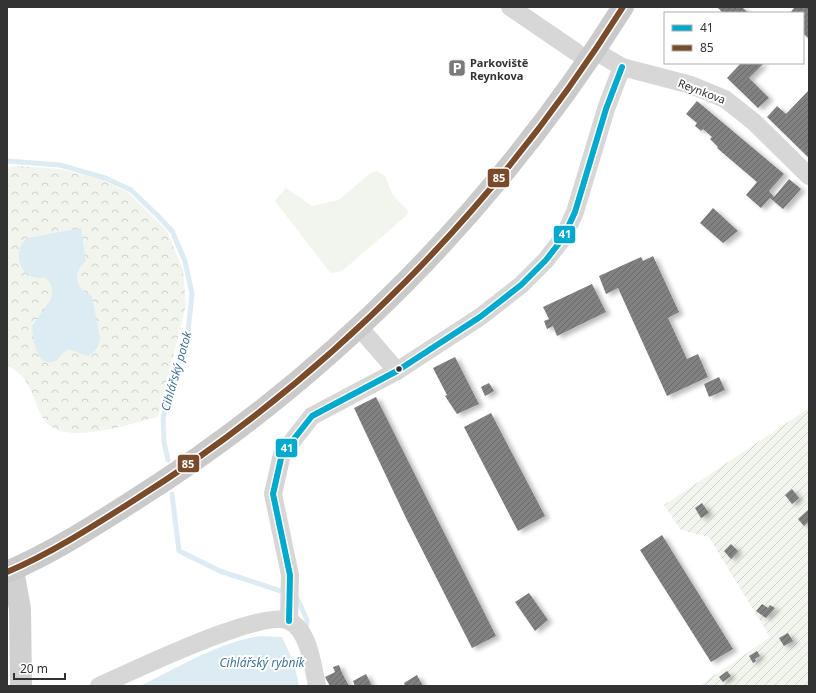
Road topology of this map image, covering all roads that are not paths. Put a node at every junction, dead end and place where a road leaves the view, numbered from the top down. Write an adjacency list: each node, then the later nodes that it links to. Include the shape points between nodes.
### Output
1 (510, 7): 3 (street, Reynkova)
2 (623, 7): 3 (main road)
3 (586, 51): 4 (street, Reynkova); 6 (main road, via 540,127 503,175 430,258)
4 (622, 67): 5 (street, Reynkova, via 691,85 726,99 754,122); 7 (street, via 606,109 575,212 556,248 533,274 502,300)
5 (809, 176)
6 (359, 327): 7 (street); 8 (main road, via 292,385 206,452 107,518 57,547)
7 (397, 372): 9 (street, via 312,416 282,454 272,494 290,575)
8 (9, 566): 10 (main road, via 20,609)
9 (289, 621): 11 (street, via 271,619 243,626); 12 (street, via 305,640)
10 (21, 686)
11 (98, 686)
12 (317, 686)

